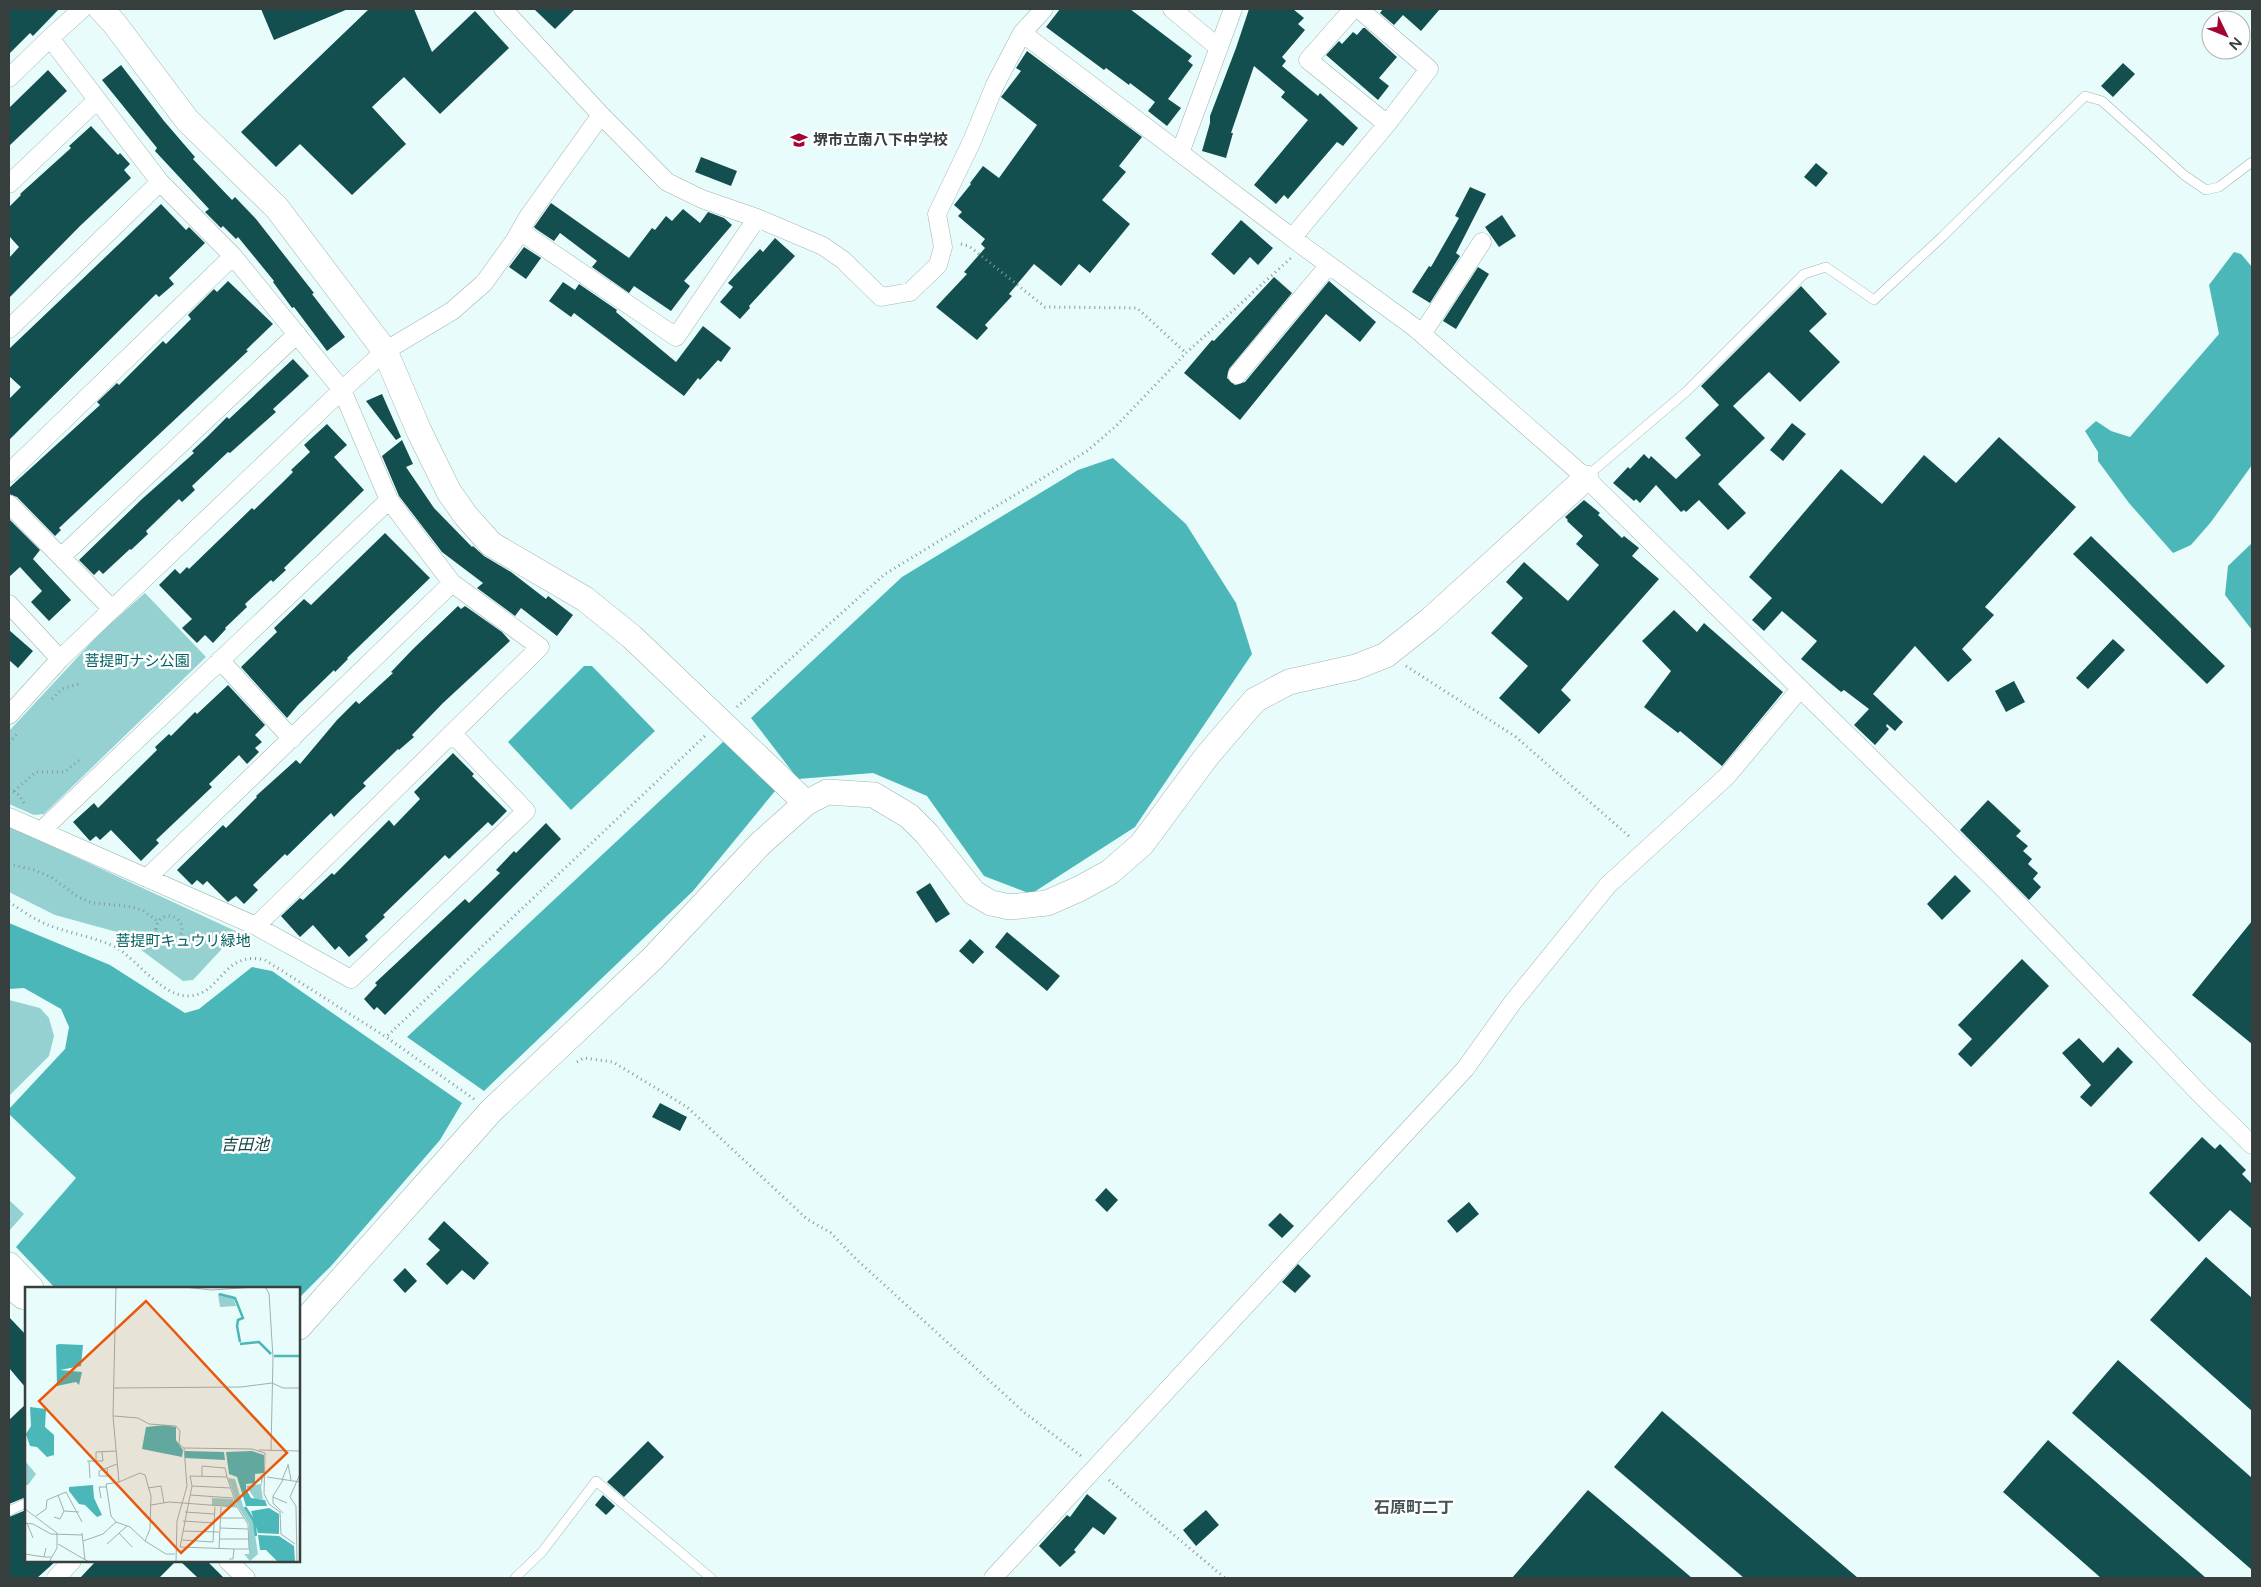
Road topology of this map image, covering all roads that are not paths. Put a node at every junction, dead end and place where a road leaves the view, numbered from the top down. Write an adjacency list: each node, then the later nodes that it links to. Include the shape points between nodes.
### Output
1 (82, 9): 10 (street)
2 (101, 9): 29 (street, via 187,120 277,208)
3 (503, 9): 14 (street)
4 (1044, 9): 9 (street)
5 (1172, 9): 11 (street)
6 (1234, 9): 11 (street)
7 (1353, 9): 15 (street, via 1308,60)
8 (1360, 9): 15 (street, via 1429,69)
9 (1022, 33): 16 (street); 20 (street, via 937,214 943,247 938,265 910,292 881,297 823,246)
10 (50, 38): 12 (street); 13 (street)
11 (1219, 48): 16 (street)
12 (9, 78)
13 (97, 100): 18 (street); 19 (street)
14 (601, 114): 20 (street, via 667,182 702,199); 21 (street)
15 (1387, 124): 22 (street)
16 (1180, 153): 22 (street)
17 (2252, 162): 33 (lane, via 2219,187 2206,190 2184,175 2102,101 2085,96 1874,300 1826,268 1804,274 1688,391)
18 (160, 182): 24 (street); 26 (street)
19 (9, 184)
20 (757, 218): 21 (street, via 676,337)
21 (520, 231): 29 (street, via 484,282 452,311)
22 (1297, 242): 25 (street)
23 (1482, 242): 28 (street)
24 (233, 256): 27 (street); 32 (street)
25 (1329, 265): 28 (street); 30 (street)
26 (9, 329)
27 (297, 334): 31 (street); 36 (street)
28 (1422, 334): 33 (street)
29 (385, 351): 31 (street); 46 (street, via 449,492 491,544 585,599 632,637)
30 (1237, 375)
31 (342, 390): 34 (street); 39 (street)
32 (9, 472)
33 (1586, 478): 42 (street); 46 (street, via 1430,620 1386,655 1356,667 1289,682 1255,700 1207,756 1142,844 1110,872 1047,903 1010,907 991,903 974,893 909,816 874,795 827,792)
34 (389, 500): 37 (street); 41 (street)
35 (9, 504): 36 (street)
36 (61, 557): 39 (street)
37 (452, 583): 44 (street, via 540,647); 45 (street)
38 (9, 604): 40 (street)
39 (112, 609): 40 (street)
40 (60, 659): 43 (street)
41 (220, 660): 45 (street); 48 (street)
42 (1800, 689): 51 (street, via 1999,884); 65 (street, via 1727,776 1608,885 1513,1002 1465,1069)
43 (9, 715)
44 (452, 733): 50 (street); 50 (street, via 526,811 351,978)
45 (292, 739): 49 (street)
46 (806, 803): 56 (street, via 760,844 653,958 491,1111)
47 (9, 817): 48 (street)
48 (41, 831): 49 (street)
49 (147, 878): 50 (street)
50 (256, 926)
51 (2252, 1144)
52 (9, 1266): 53 (street)
53 (30, 1287)
54 (9, 1289): 55 (street)
55 (25, 1300)
56 (300, 1326)
57 (25, 1503): 58 (lane)
58 (9, 1510)
59 (71, 1562): 61 (street)
60 (229, 1562): 62 (street)
61 (56, 1578)
62 (246, 1578)
63 (515, 1578): 64 (lane, via 542,1552 596,1481)
64 (711, 1578)
65 (993, 1578)

